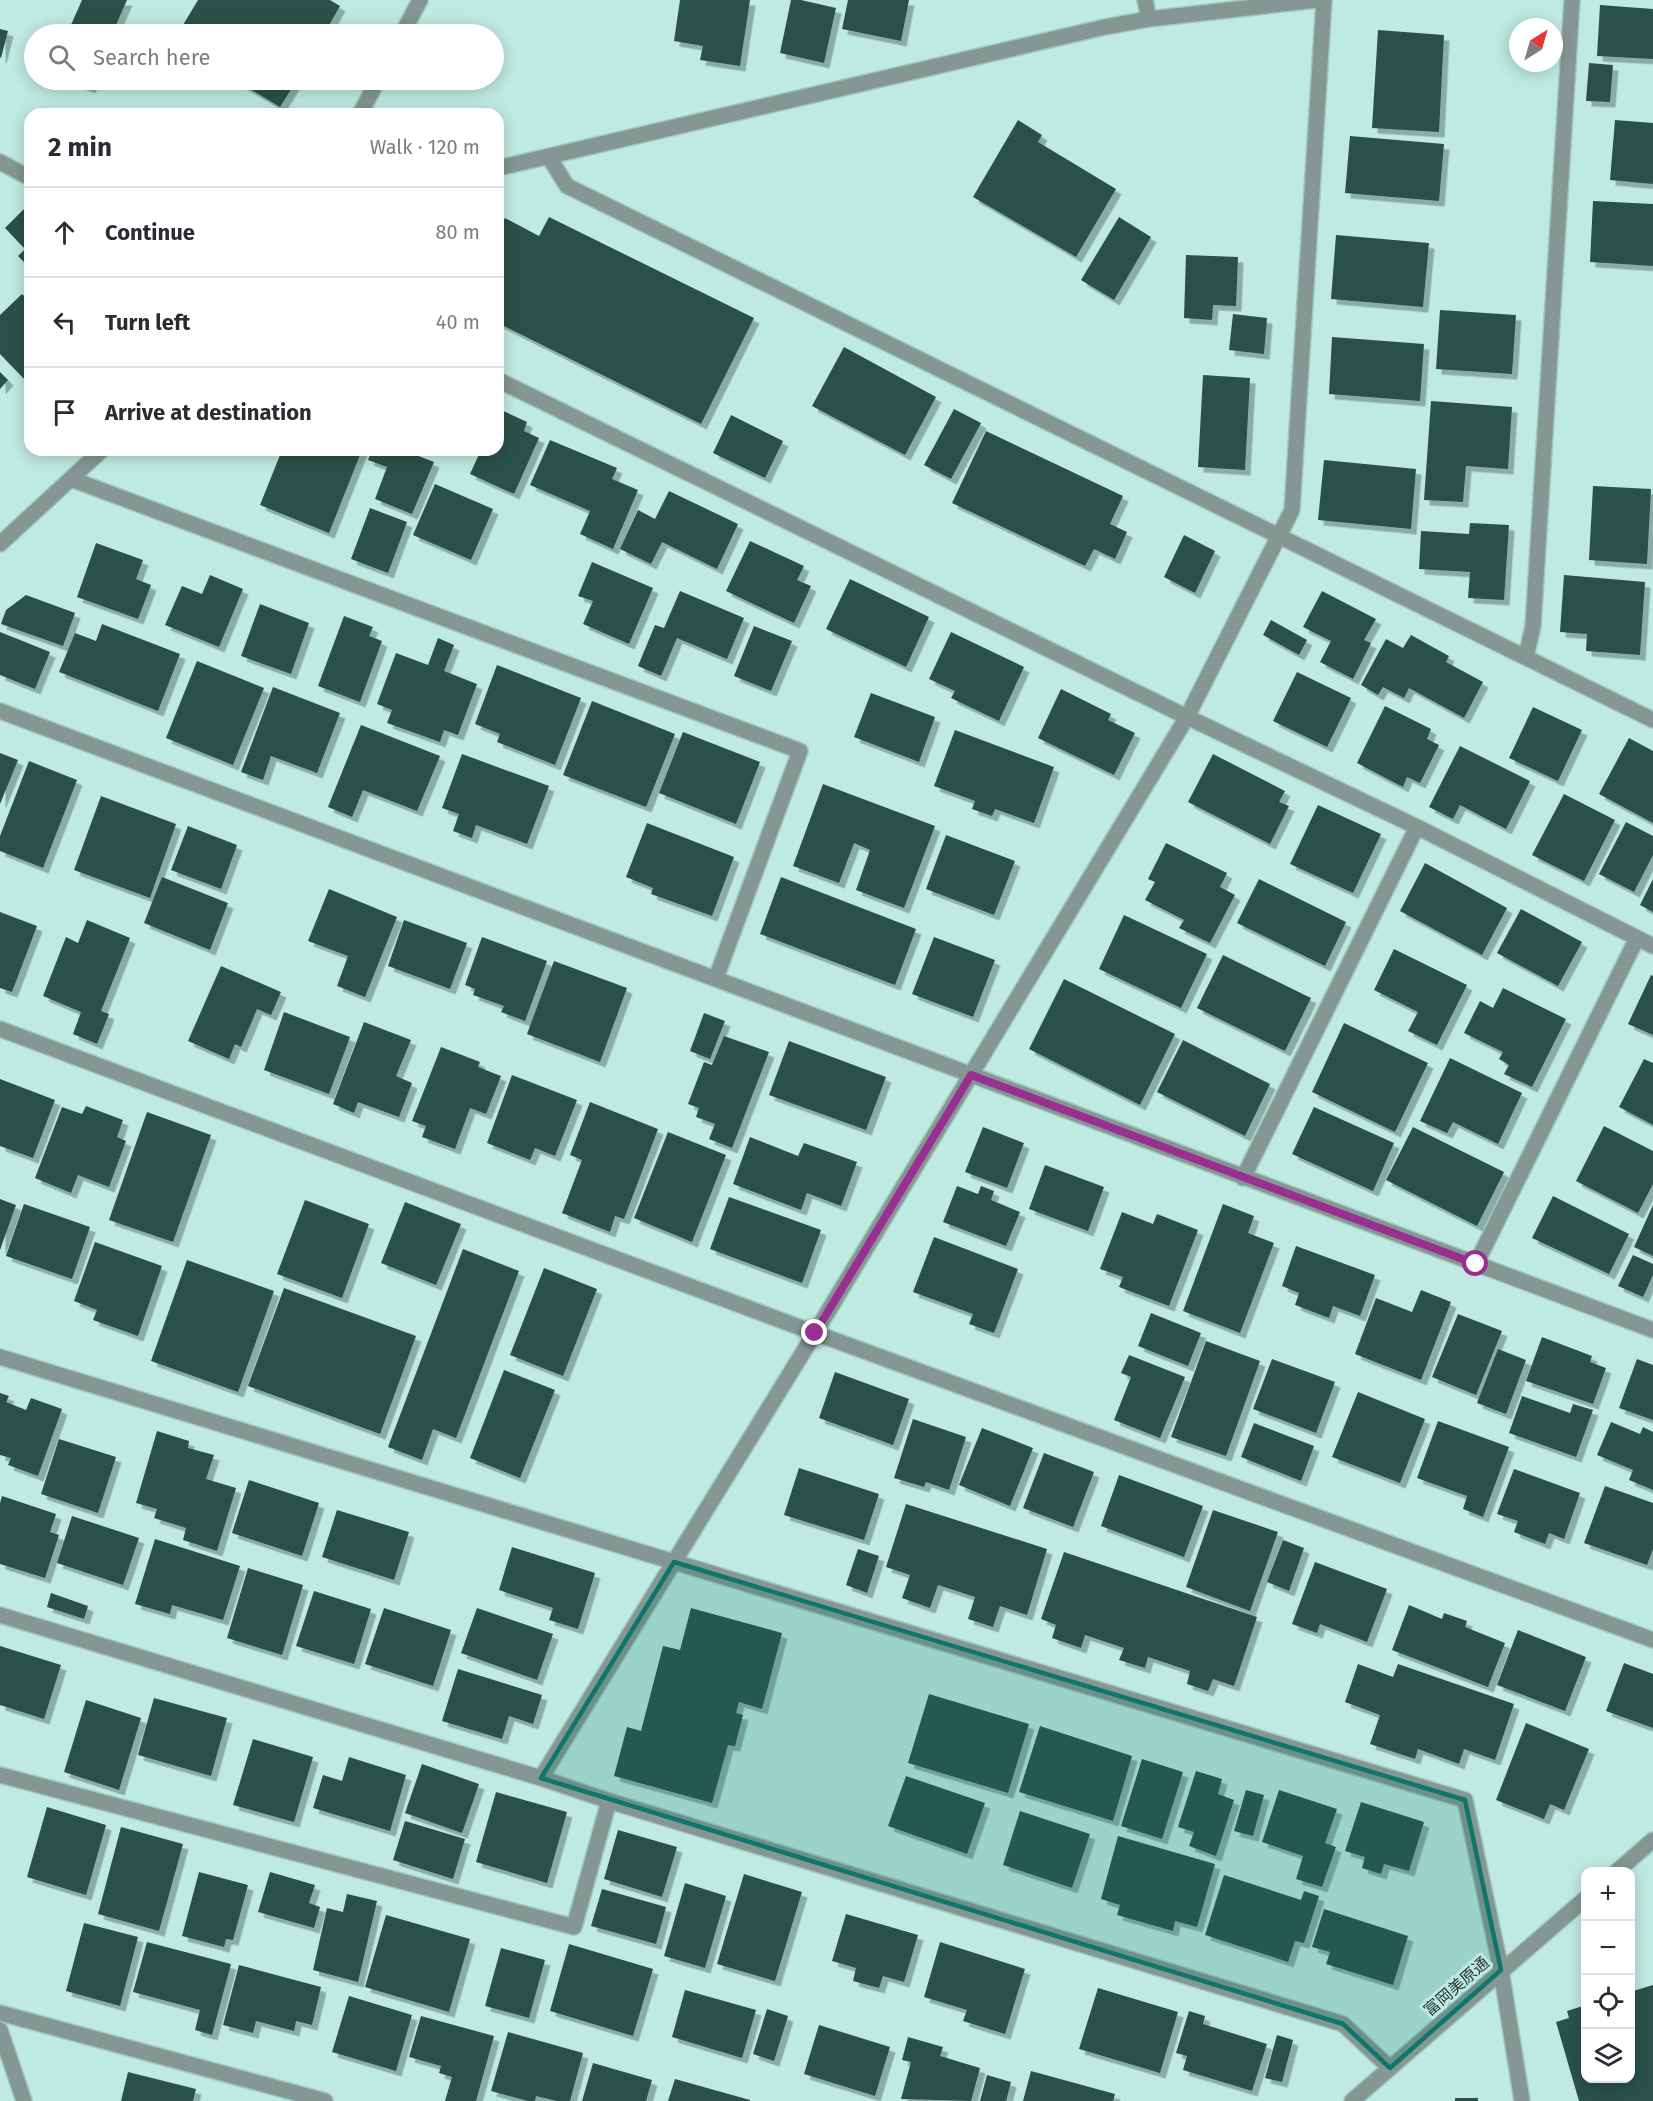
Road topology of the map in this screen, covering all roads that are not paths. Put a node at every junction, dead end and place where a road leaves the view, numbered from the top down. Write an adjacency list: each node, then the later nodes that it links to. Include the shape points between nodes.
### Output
1 (420, 0): 7 (street)
2 (1145, 0): 6 (street)
3 (1317, 0): 6 (street)
4 (1324, 0): 17 (street, via 1292,510)
5 (1572, 0): 19 (street, via 1533,626)
6 (1149, 19): 10 (street)
7 (407, 24)
8 (373, 90): 9 (street)
9 (363, 108)
10 (549, 157): 12 (street); 17 (street, via 567,186)
11 (0, 164): 13 (street)
12 (504, 167)
13 (24, 175)
14 (504, 383): 21 (street)
15 (95, 456): 16 (street)
16 (71, 478): 18 (street); 26 (street, via 800,751)
17 (1277, 537): 19 (street); 21 (street)
18 (0, 544)
19 (1526, 657): 22 (street)
20 (0, 711): 26 (street)
21 (1187, 717): 23 (street); 28 (street)
22 (1653, 720)
23 (1417, 827): 24 (street); 29 (street)
24 (1637, 938): 25 (street); 30 (street)
25 (1653, 946)
26 (716, 978): 28 (street)
27 (0, 1029): 32 (street)
28 (971, 1075): 29 (street); 32 (street)
29 (1243, 1178): 30 (street)
30 (1476, 1264): 31 (street)
31 (1653, 1330)
32 (815, 1333): 34 (street); 36 (street)
33 (0, 1357): 34 (street)
34 (674, 1562): 38 (street); 43 (street, via 1465,1800)
35 (0, 1615): 38 (street)
36 (1653, 1640)
37 (0, 1775): 39 (street, via 574,1927)
38 (541, 1778): 39 (street)
39 (609, 1801): 46 (street, via 1343,2025)
40 (1653, 1840): 41 (street)
41 (1622, 1867)
42 (1581, 1902): 43 (street, 富岡美原通)
43 (1501, 1970): 46 (street, 富岡美原通); 50 (street)
44 (0, 2013): 48 (street)
45 (0, 2030): 47 (street)
46 (1390, 2068): 49 (street, 富岡美原通)
47 (24, 2101)
48 (325, 2101)
49 (1352, 2101)
50 (1522, 2101)

